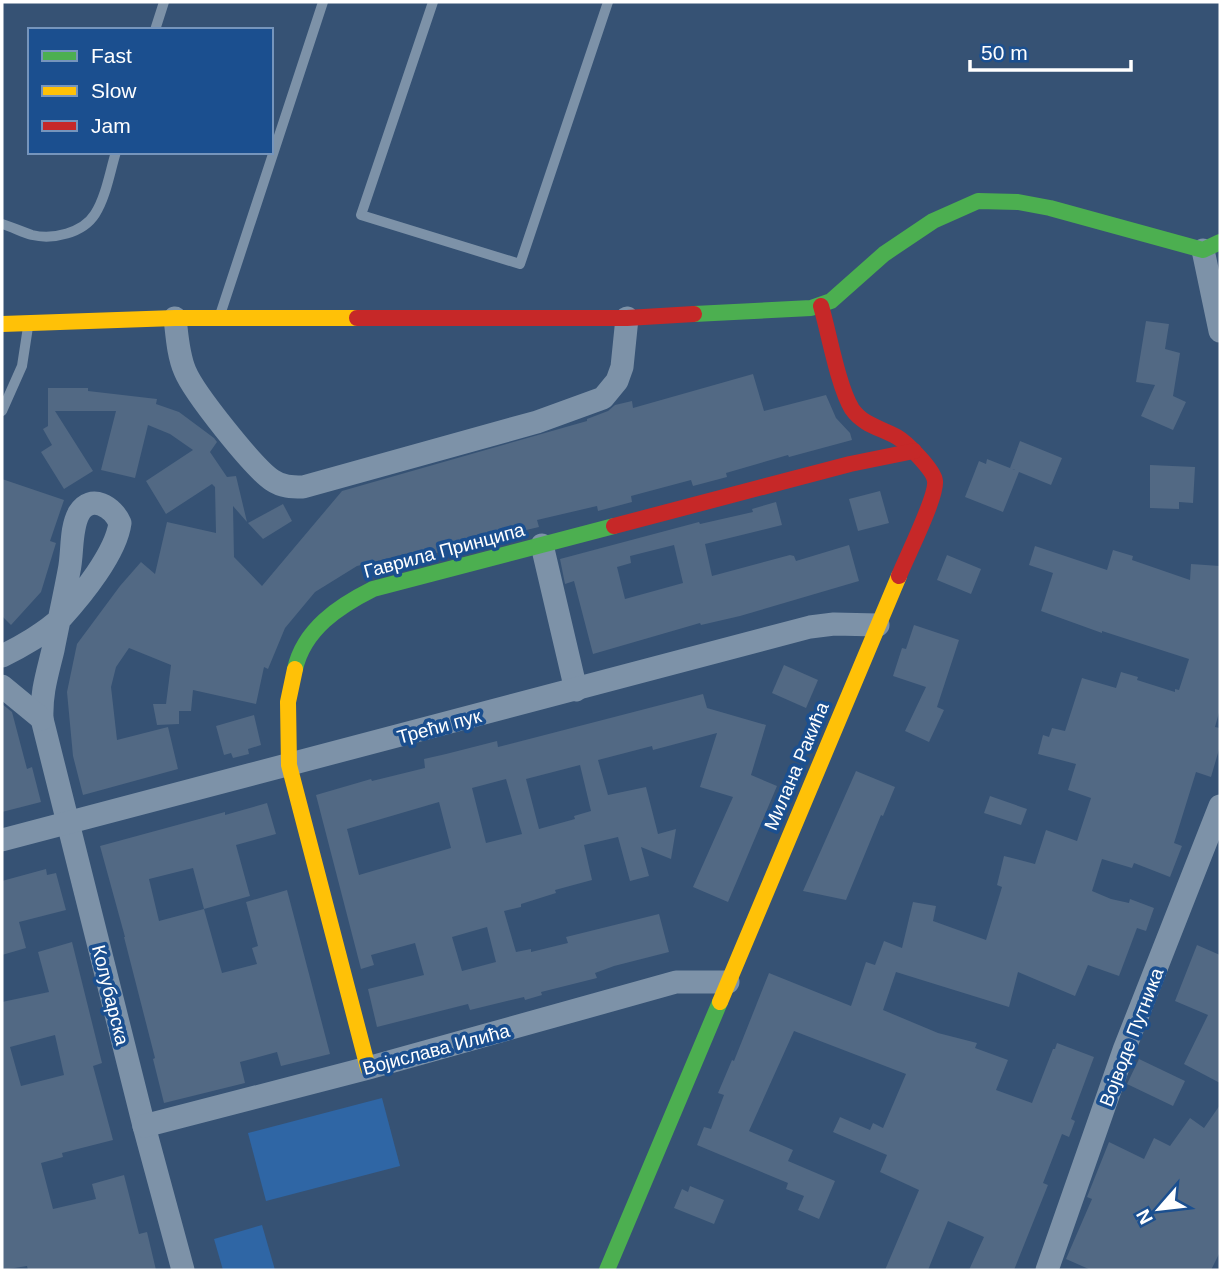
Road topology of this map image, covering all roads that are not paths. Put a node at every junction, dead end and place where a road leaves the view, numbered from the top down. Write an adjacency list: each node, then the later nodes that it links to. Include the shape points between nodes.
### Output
1 (164, 2): 5 (lane)
2 (323, 2): 11 (lane)
3 (433, 2): 4 (lane, via 361,215 520,264)
4 (608, 2)
5 (156, 28)
6 (115, 154): 7 (lane, via 89,223 54,237 34,236)
7 (2, 223)
8 (1212, 246): 9 (street, via 1050,208 978,201 933,221); 15 (street)
9 (821, 306): 12 (street); 17 (street, Милана Ракића, via 853,410 867,424 899,438)
10 (175, 318): 11 (street); 12 (street, via 183,368 193,388 256,465 287,487 524,425 603,398 617,382 622,367); 14 (street)
11 (220, 318): 12 (street)
12 (627, 318)
13 (2, 324): 14 (street)
14 (29, 324): 16 (lane, via 22,366)
15 (1220, 331)
16 (2, 411)
17 (914, 451): 18 (street, Гаврила Принципа); 19 (street, Милана Ракића, via 935,481)
18 (542, 545): 22 (street); 24 (street, Гаврила Принципа, via 373,589 327,617 304,646 290,682)
19 (878, 625): 22 (street, Трећи пук, via 810,627); 28 (street, Милана Ракића)
20 (2, 656): 23 (street, Колубарска, via 59,620 41,698)
21 (2, 687): 23 (street)
22 (576, 690): 24 (street, Трећи пук)
23 (42, 719): 26 (street, Колубарска)
24 (289, 765): 26 (street, Трећи пук); 29 (street, Гаврила Принципа)
25 (1220, 806): 33 (street, Војводе Путника, via 1124,1049)
26 (67, 822): 27 (street, Трећи пук); 30 (street, Колубарска)
27 (2, 840)
28 (728, 982): 29 (street, Војислава Илића, via 676,982); 32 (street, Милана Ракића)
29 (368, 1068): 30 (street, Војислава Илића)
30 (145, 1126): 31 (street, Колубарска)
31 (183, 1270)
32 (607, 1270)
33 (1047, 1270)

